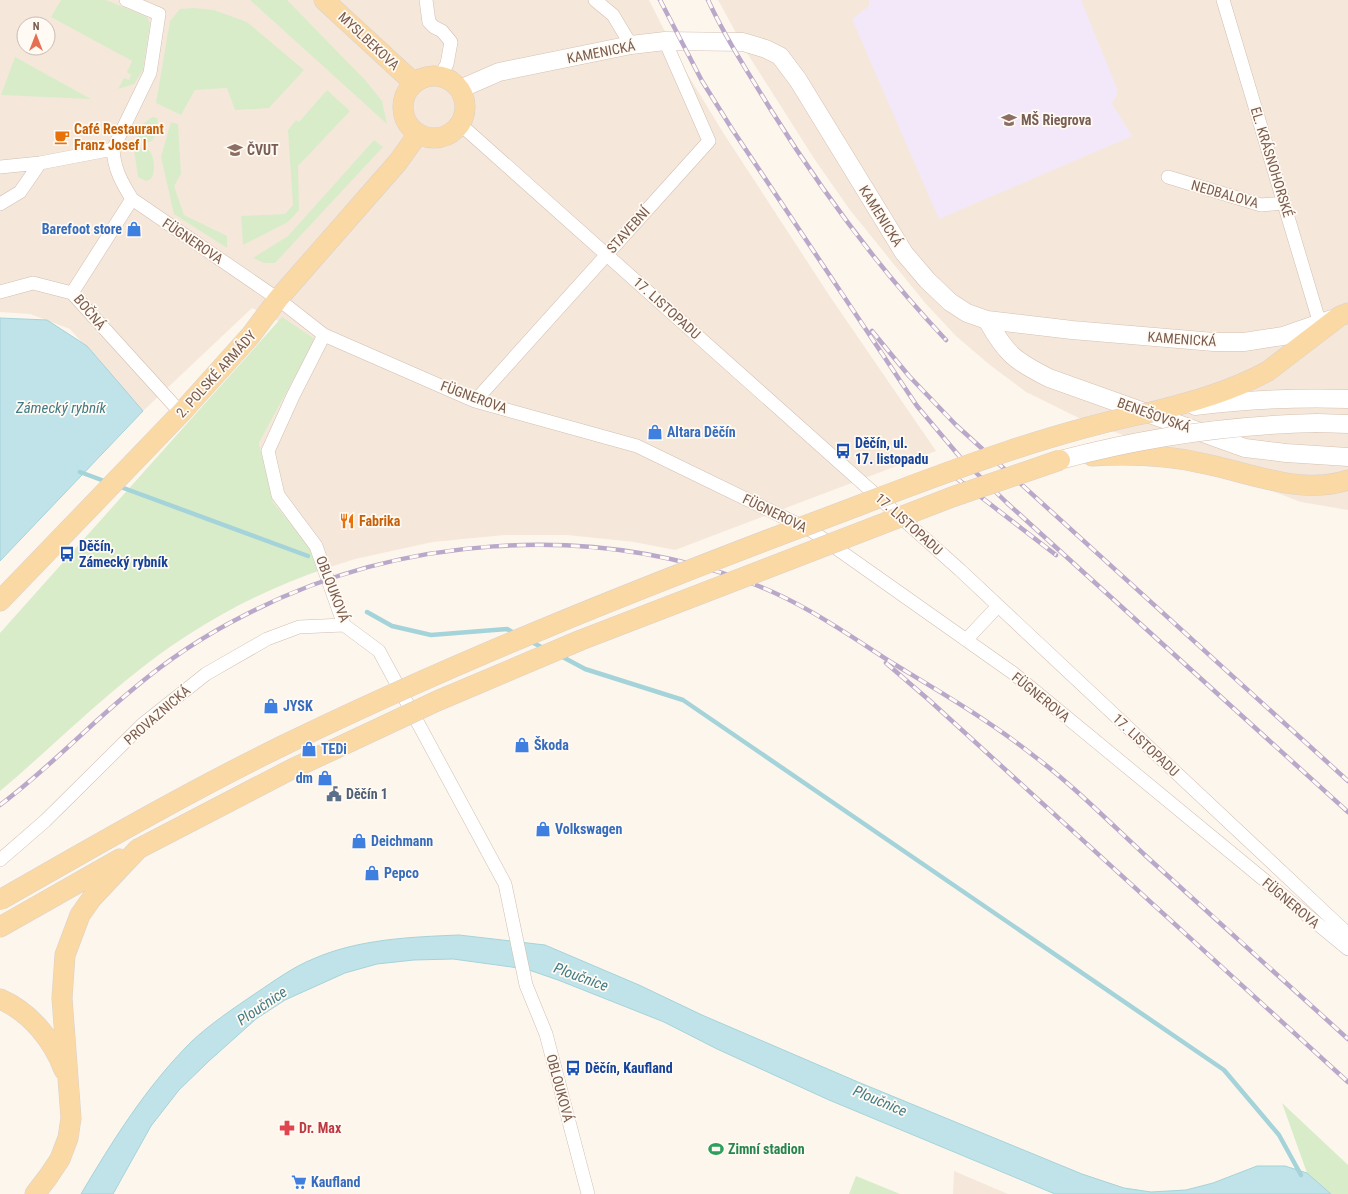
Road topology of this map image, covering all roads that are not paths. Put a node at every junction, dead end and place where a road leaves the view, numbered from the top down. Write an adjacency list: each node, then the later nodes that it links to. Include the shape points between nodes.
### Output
1 (126, 0): 13 (street, via 159,14 150,73)
2 (324, 0): 9 (main road, MYSLBEKOVA)
3 (426, 0): 8 (street, via 429,22 442,31 450,42 447,64)
4 (595, 0): 7 (street, via 613,15)
5 (1224, 0): 18 (street, EL. KRÁSNOHORSKÉ)
6 (665, 41): 7 (street, KAMENICKÁ); 20 (street, STAVEBNÍ, via 709,141); 25 (street, KAMENICKÁ, via 743,42 780,56 798,80 904,253 950,302 968,313)
7 (631, 45): 10 (street, KAMENICKÁ, via 499,72)
8 (440, 76): 9 (main road, via 426,76); 10 (main road, via 451,80)
9 (414, 83): 12 (main road, via 405,95 403,110 408,124)
10 (460, 89): 11 (main road, via 465,100 465,113)
11 (460, 124): 12 (main road, via 448,134 434,138); 20 (street, 17. LISTOPADU)
12 (418, 134): 23 (main road, 2. POLSKÉ ARMÁDY, via 398,162)
13 (113, 149): 14 (street); 17 (street, via 118,177)
14 (40, 163): 15 (street); 19 (street, via 20,192)
15 (0, 167)
16 (1168, 177): 18 (street, NEDBALOVA, via 1261,205)
17 (132, 199): 22 (street, BOČNÁ); 23 (street, FÜGNEROVA)
18 (1284, 203): 26 (street, EL. KRÁSNOHORSKÉ)
19 (0, 204)
20 (607, 254): 29 (street, STAVEBNÍ); 37 (street, 17. LISTOPADU)
21 (0, 292): 22 (street, via 33,283)
22 (72, 294): 31 (street, BOČNÁ)
23 (278, 299): 27 (street, FÜGNEROVA); 31 (main road, 2. POLSKÉ ARMÁDY, via 251,335)
24 (1344, 315): 26 (street, KAMENICKÁ); 30 (main road, via 1268,371 1227,389)
25 (987, 320): 26 (street, KAMENICKÁ, via 1214,342 1244,342 1283,336); 33 (street, BENEŠOVSKÁ, via 999,343 1020,363 1049,378 1245,448 1286,454)
26 (1320, 324)
27 (324, 335): 29 (street, FÜGNEROVA); 38 (street, OBLOUKOVÁ, via 268,450 278,494 316,546)
28 (1348, 399): 30 (street, via 1227,402)
29 (475, 401): 39 (street, FÜGNEROVA, via 637,446 812,531)
30 (1152, 412): 42 (main road, bridge, via 1075,429 947,473 567,619 282,746 129,827)
31 (181, 413): 36 (main road, 2. POLSKÉ ARMÁDY)
32 (1348, 424): 34 (street, bridge, via 1244,426 1193,432 1134,442)
33 (1348, 456)
34 (1060, 460): 35 (main road, bridge, via 1109,455 1153,456 1201,462 1304,486); 40 (main road, bridge, via 945,500 581,640 437,701 292,770)
35 (1348, 480)
36 (0, 601)
37 (998, 606): 39 (street); 44 (street, 17. LISTOPADU)
38 (344, 625): 41 (street, PROVAZNICKÁ, via 299,627 267,639 206,674 142,724 45,821); 49 (street, OBLOUKOVÁ, via 379,651 505,884 526,984 546,1034)
39 (966, 640): 45 (street, FÜGNEROVA, via 1013,673)
40 (138, 849): 43 (main road); 47 (main road, via 92,898 80,915 64,955 62,998)
41 (0, 860)
42 (0, 900)
43 (0, 927)
44 (1348, 934)
45 (1348, 949)
46 (0, 999): 47 (main road, via 24,1013 44,1034 58,1056)
47 (69, 1086): 48 (main road, via 72,1118 68,1138 60,1159)
48 (35, 1194)
49 (588, 1194)

